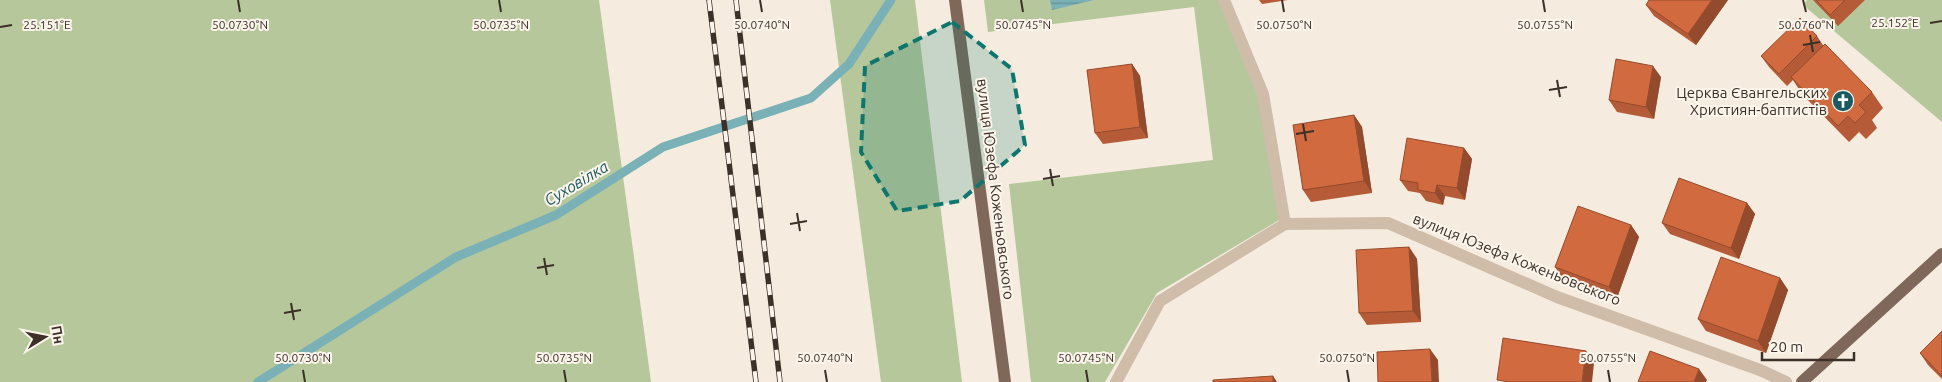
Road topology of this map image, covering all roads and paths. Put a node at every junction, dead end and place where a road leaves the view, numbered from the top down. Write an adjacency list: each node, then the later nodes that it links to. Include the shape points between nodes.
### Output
1 (1224, 0): 3 (street, via 1263,94)
2 (955, 3): 5 (main road, вулиця Юзефа Коженьовського)
3 (1286, 224): 6 (street, via 1160,301); 7 (street, вулиця Юзефа Коженьовського, via 1388,223 1557,297)
4 (1942, 254): 8 (main road)
5 (1004, 382)
6 (1116, 382)
7 (1786, 382)
8 (1802, 382)

